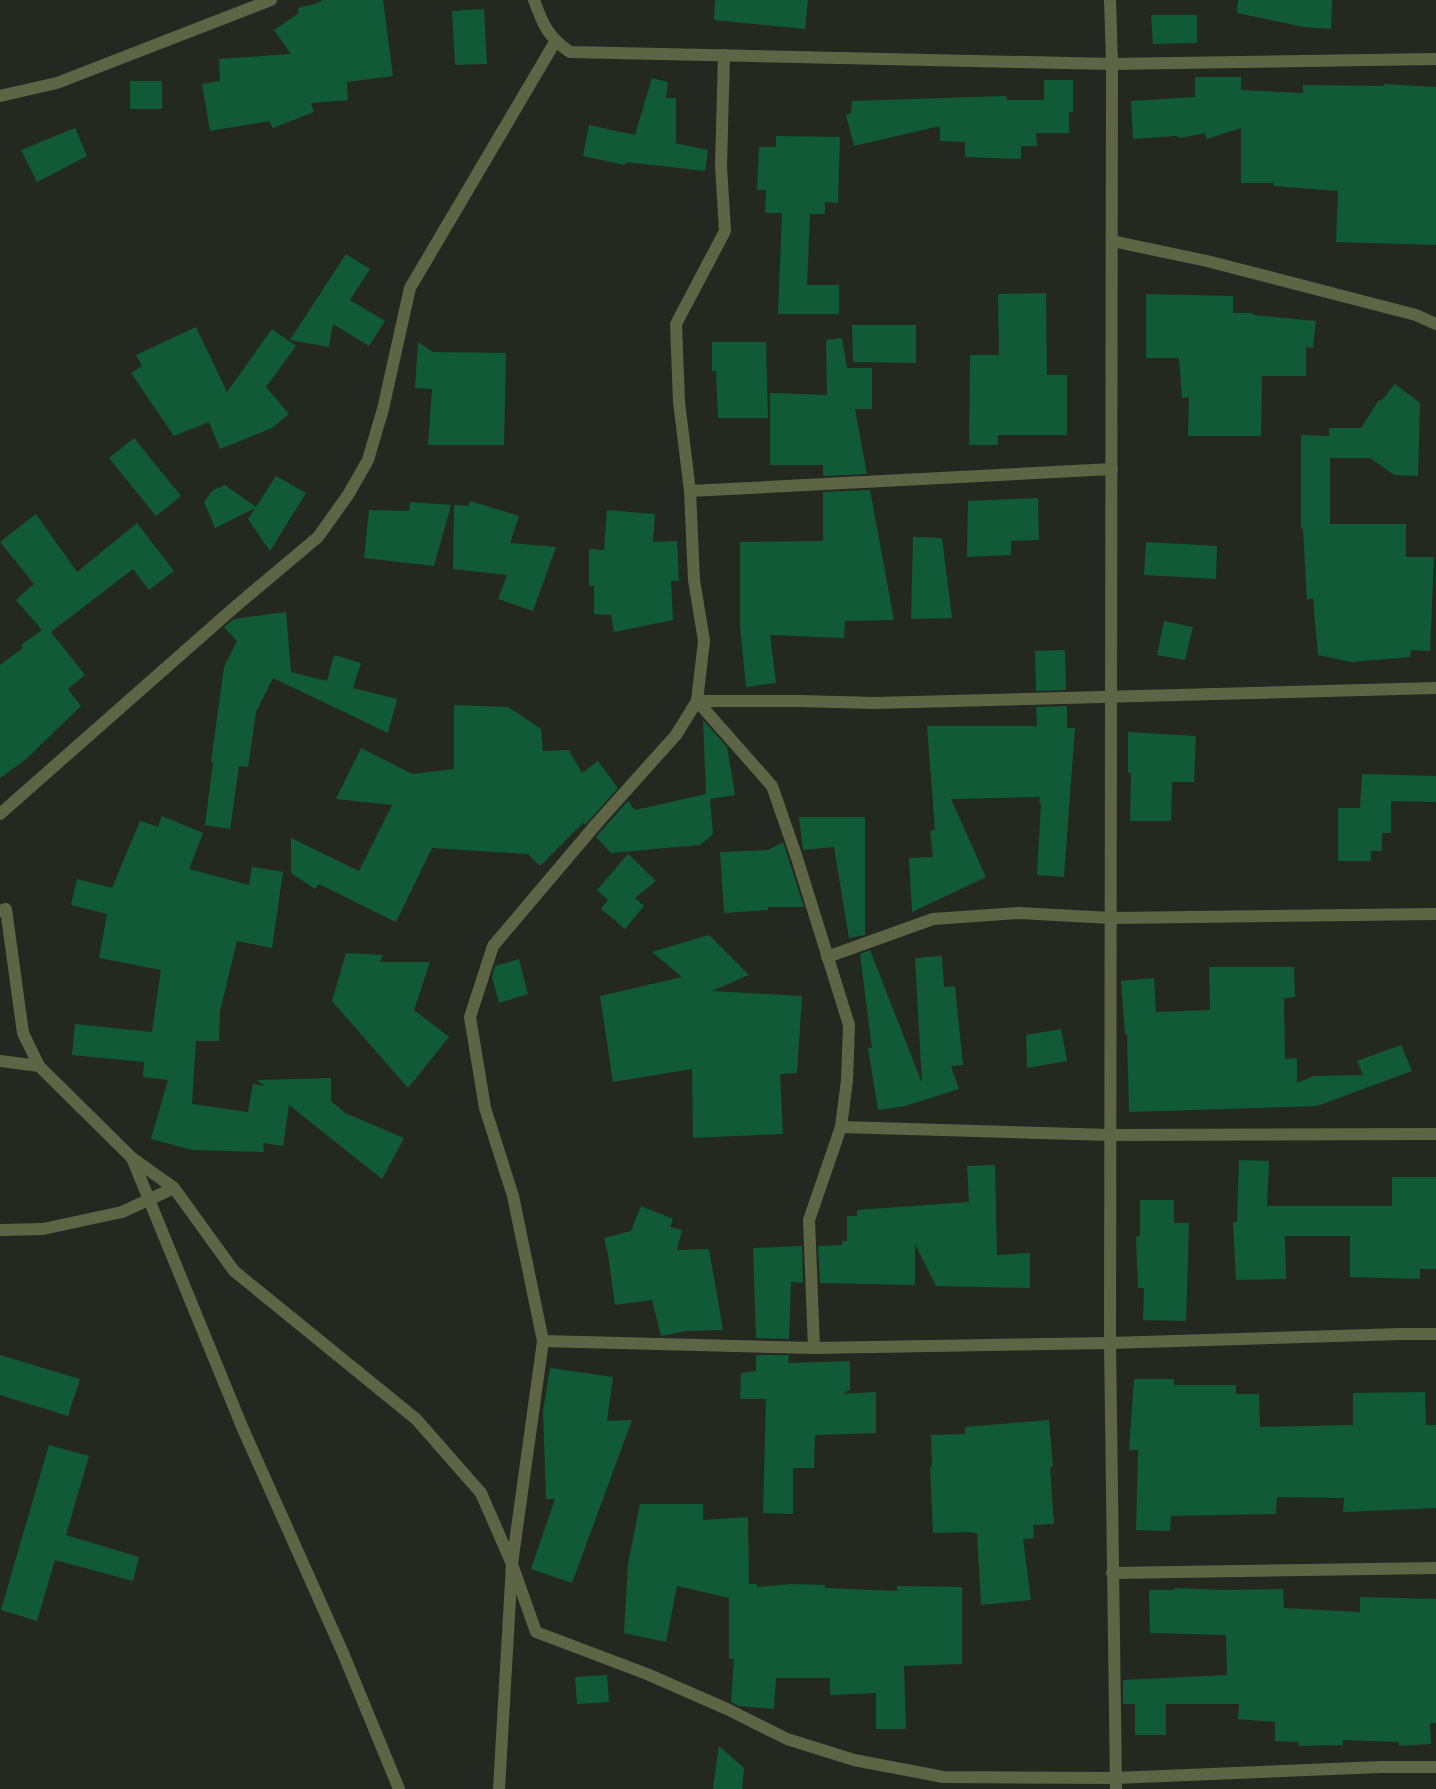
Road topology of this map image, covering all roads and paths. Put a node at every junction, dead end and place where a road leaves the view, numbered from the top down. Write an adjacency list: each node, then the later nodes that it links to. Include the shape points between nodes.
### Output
1 (271, 0): 8 (street, via 57,83)
2 (534, 0): 4 (street, via 542,22)
3 (1110, 0): 7 (street)
4 (556, 42): 5 (street, via 570,52); 16 (street, via 410,288 368,460 318,537)
5 (724, 55): 7 (street); 12 (street, via 721,166 725,230 676,324 679,402)
6 (1436, 59): 7 (street)
7 (1112, 64): 9 (street)
8 (0, 96)
9 (1112, 241): 10 (street, via 1207,261 1416,315); 11 (street)
10 (1436, 324)
11 (1112, 469): 12 (street); 14 (street)
12 (690, 491): 15 (street, via 694,580 704,642)
13 (1436, 688): 14 (street)
14 (1111, 698): 15 (street, via 875,703); 19 (street)
15 (697, 702): 20 (street, via 772,786); 31 (street, via 676,735 493,946 470,1017 485,1108 513,1196)
16 (0, 814)
17 (0, 911): 22 (street, via 6,909 24,1033)
18 (1436, 914): 19 (street)
19 (1111, 918): 20 (street, via 1019,914 933,919); 25 (street)
20 (827, 957): 23 (street, via 849,1025)
21 (0, 1062): 22 (street)
22 (39, 1066): 26 (street)
23 (841, 1127): 25 (street); 33 (street, via 809,1220)
24 (1436, 1134): 25 (street)
25 (1110, 1135): 32 (street)
26 (132, 1158): 27 (street); 28 (street)
27 (174, 1188): 28 (street); 34 (street, via 234,1271 416,1419 481,1493)
28 (149, 1199): 29 (street, via 122,1212 43,1229); 39 (street)
29 (0, 1230)
30 (1436, 1334): 32 (street)
31 (543, 1341): 33 (street); 34 (street)
32 (1110, 1343): 33 (street); 36 (street)
33 (814, 1348)
34 (512, 1564): 38 (street, via 536,1632 647,1674 787,1739 854,1760 943,1777); 40 (street)
35 (1436, 1568): 36 (street)
36 (1112, 1573): 38 (street)
37 (1436, 1767): 38 (street, via 1381,1767)
38 (1116, 1784)
39 (398, 1789)
40 (499, 1789)

